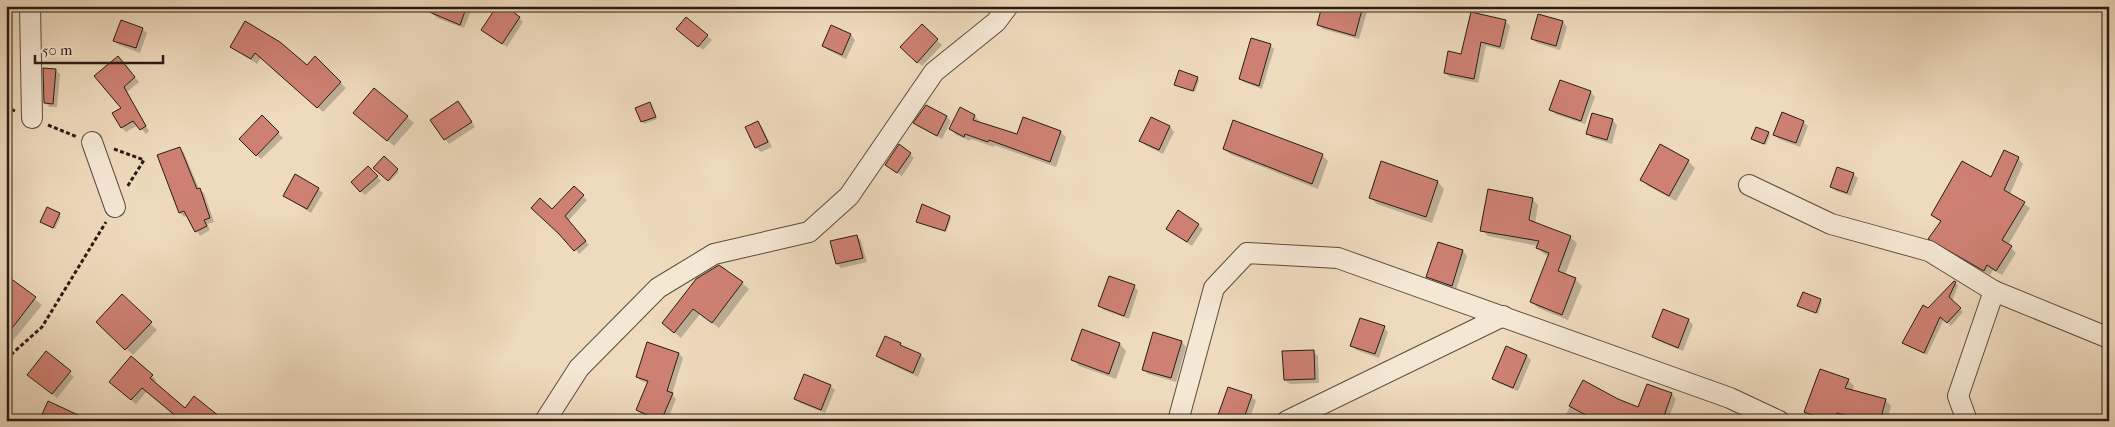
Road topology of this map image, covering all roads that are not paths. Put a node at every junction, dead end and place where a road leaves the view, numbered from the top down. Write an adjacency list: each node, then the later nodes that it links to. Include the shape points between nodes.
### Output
1 (30, 6): 3 (street)
2 (1008, 6): 10 (street, via 996,22 934,72 849,196 809,232 714,254 658,288 579,368)
3 (32, 118)
4 (92, 142): 6 (street)
5 (1749, 185): 7 (street, via 1831,224 1929,251)
6 (115, 206)
7 (1994, 291): 9 (street); 14 (street, via 1958,396)
8 (1503, 316): 11 (street, via 1338,258 1247,252 1214,288); 12 (street); 13 (street, via 1730,398)
9 (2109, 338)
10 (545, 421)
11 (1178, 421)
12 (1287, 421)
13 (1779, 421)
14 (1967, 421)

